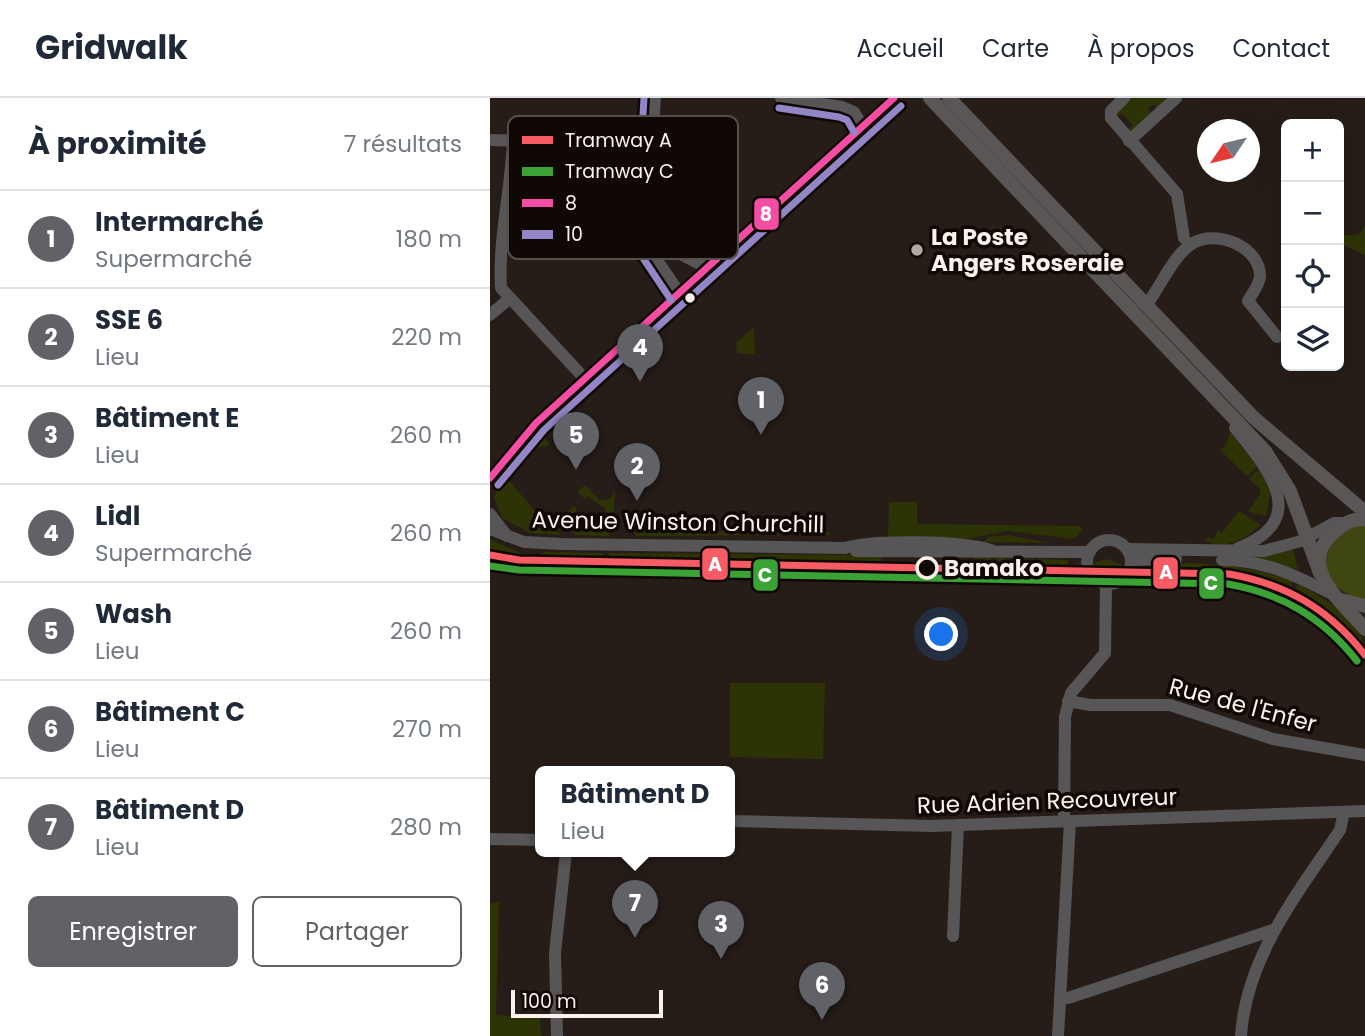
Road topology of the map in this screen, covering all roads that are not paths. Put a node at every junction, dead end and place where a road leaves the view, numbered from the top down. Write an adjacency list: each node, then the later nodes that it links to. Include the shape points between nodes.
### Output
1 (656, 98): 8 (street)
2 (781, 98): 9 (street, via 851,110)
3 (894, 98): 9 (street)
4 (930, 98): 26 (main road)
5 (949, 98): 22 (main road)
6 (1124, 98): 12 (street, via 1111,111 1111,118)
7 (1176, 98): 12 (street)
8 (654, 116)
9 (863, 127): 15 (street)
10 (490, 141): 11 (street)
11 (508, 141)
12 (1129, 141): 14 (street, via 1177,194)
13 (508, 196): 21 (street, via 500,285)
14 (1184, 238)
15 (738, 240)
16 (657, 259): 20 (street)
17 (690, 259): 19 (street)
18 (717, 259): 19 (street)
19 (707, 268): 20 (street)
20 (680, 294): 25 (street)
21 (509, 299): 23 (street); 25 (street)
22 (1147, 304): 24 (street, via 1190,245 1207,238 1229,239 1257,266 1259,280 1248,302); 28 (main road, via 1254,418)
23 (490, 316)
24 (1277, 337)
25 (585, 379): 27 (street, via 536,423)
26 (1225, 409): 33 (main road, via 1278,468); 36 (street, Avenue Winston Churchill, via 1274,479 1280,497 1264,532)
27 (490, 478)
28 (1365, 512)
29 (490, 514): 34 (street, Avenue Winston Churchill)
30 (1365, 519): 31 (main road, Avenue Winston Churchill)
31 (1343, 523): 33 (street, Avenue Winston Churchill); 38 (main road, via 1325,545)
32 (490, 529): 34 (street, Avenue Winston Churchill)
33 (1309, 537): 36 (street, Avenue Winston Churchill, via 1264,551); 38 (main road)
34 (509, 539): 35 (street, Avenue Winston Churchill, via 606,546 845,548 876,543)
35 (1090, 552): 37 (street, Avenue Winston Churchill, via 1108,540 1119,542); 39 (street, via 1089,571)
36 (1228, 552): 37 (street, Avenue Winston Churchill)
37 (1129, 554): 39 (street, via 1125,577); 40 (street, Avenue Winston Churchill, via 1251,560)
38 (1320, 573): 40 (main road)
39 (1106, 583): 43 (street, via 1105,653)
40 (1335, 596): 41 (main road, Avenue Winston Churchill); 42 (main road)
41 (1365, 606)
42 (1365, 629)
43 (1068, 701): 44 (street, Rue de l'Enfer, via 1170,705 1273,739); 48 (street)
44 (1365, 755)
45 (1365, 811): 46 (street, Rue Adrien Recouvreur)
46 (1344, 812): 48 (street, Rue Adrien Recouvreur); 53 (street, via 1340,830)
47 (735, 821): 49 (street, Rue Adrien Recouvreur)
48 (1067, 821): 49 (street, Rue Adrien Recouvreur); 55 (street)
49 (958, 825): 54 (street)
50 (490, 839): 51 (street)
51 (535, 840)
52 (565, 857): 56 (street, via 555,953)
53 (1273, 930): 55 (street); 58 (street, via 1245,1004)
54 (953, 936)
55 (1060, 998): 57 (street)
56 (557, 1036)
57 (1058, 1036)
58 (1241, 1036)

